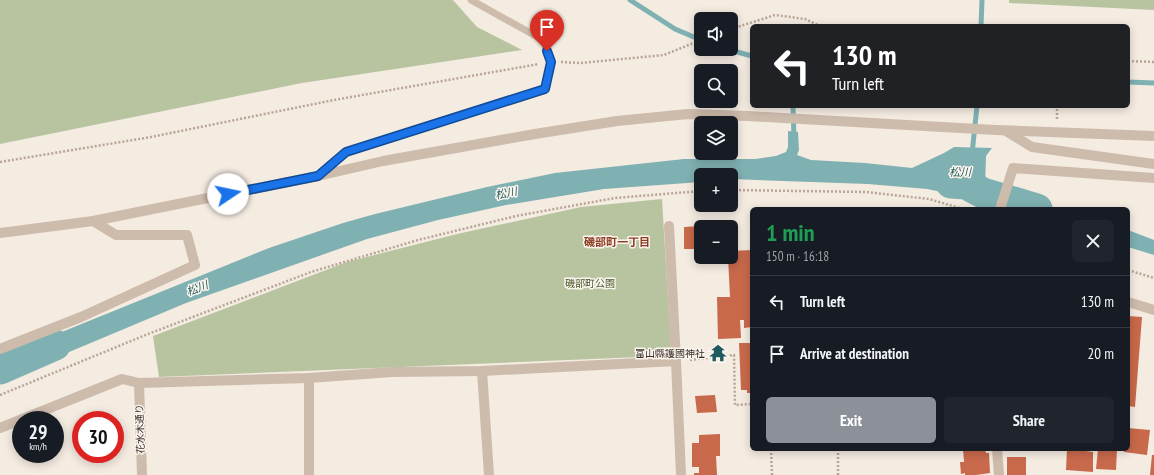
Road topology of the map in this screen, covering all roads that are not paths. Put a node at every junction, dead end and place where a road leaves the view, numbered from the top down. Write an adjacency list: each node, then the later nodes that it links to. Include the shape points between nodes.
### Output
1 (471, 0): 5 (lane, via 543,40 551,62 545,89 346,152)
2 (1004, 130): 3 (street); 4 (street, via 1032,147); 5 (street, via 688,114 617,121 542,133 383,161)
3 (1154, 136)
4 (1154, 164)
5 (318, 176): 8 (street)
6 (1154, 178): 7 (street, via 1013,168)
7 (1001, 207)
8 (93, 221): 10 (street); 13 (street, via 116,235 187,235 195,265 81,317)
9 (669, 226): 14 (street)
10 (0, 233)
11 (1130, 303): 12 (street)
12 (1154, 310)
13 (0, 349)
14 (676, 361): 15 (street); 23 (street)
15 (482, 372): 16 (street, via 392,372); 22 (street)
16 (309, 378): 17 (street); 21 (street)
17 (139, 382): 18 (street, via 122,379); 20 (street, 花水木通り)
18 (0, 428)
19 (997, 451): 24 (street)
20 (142, 475)
21 (309, 475)
22 (489, 475)
23 (681, 475)
24 (999, 475)

